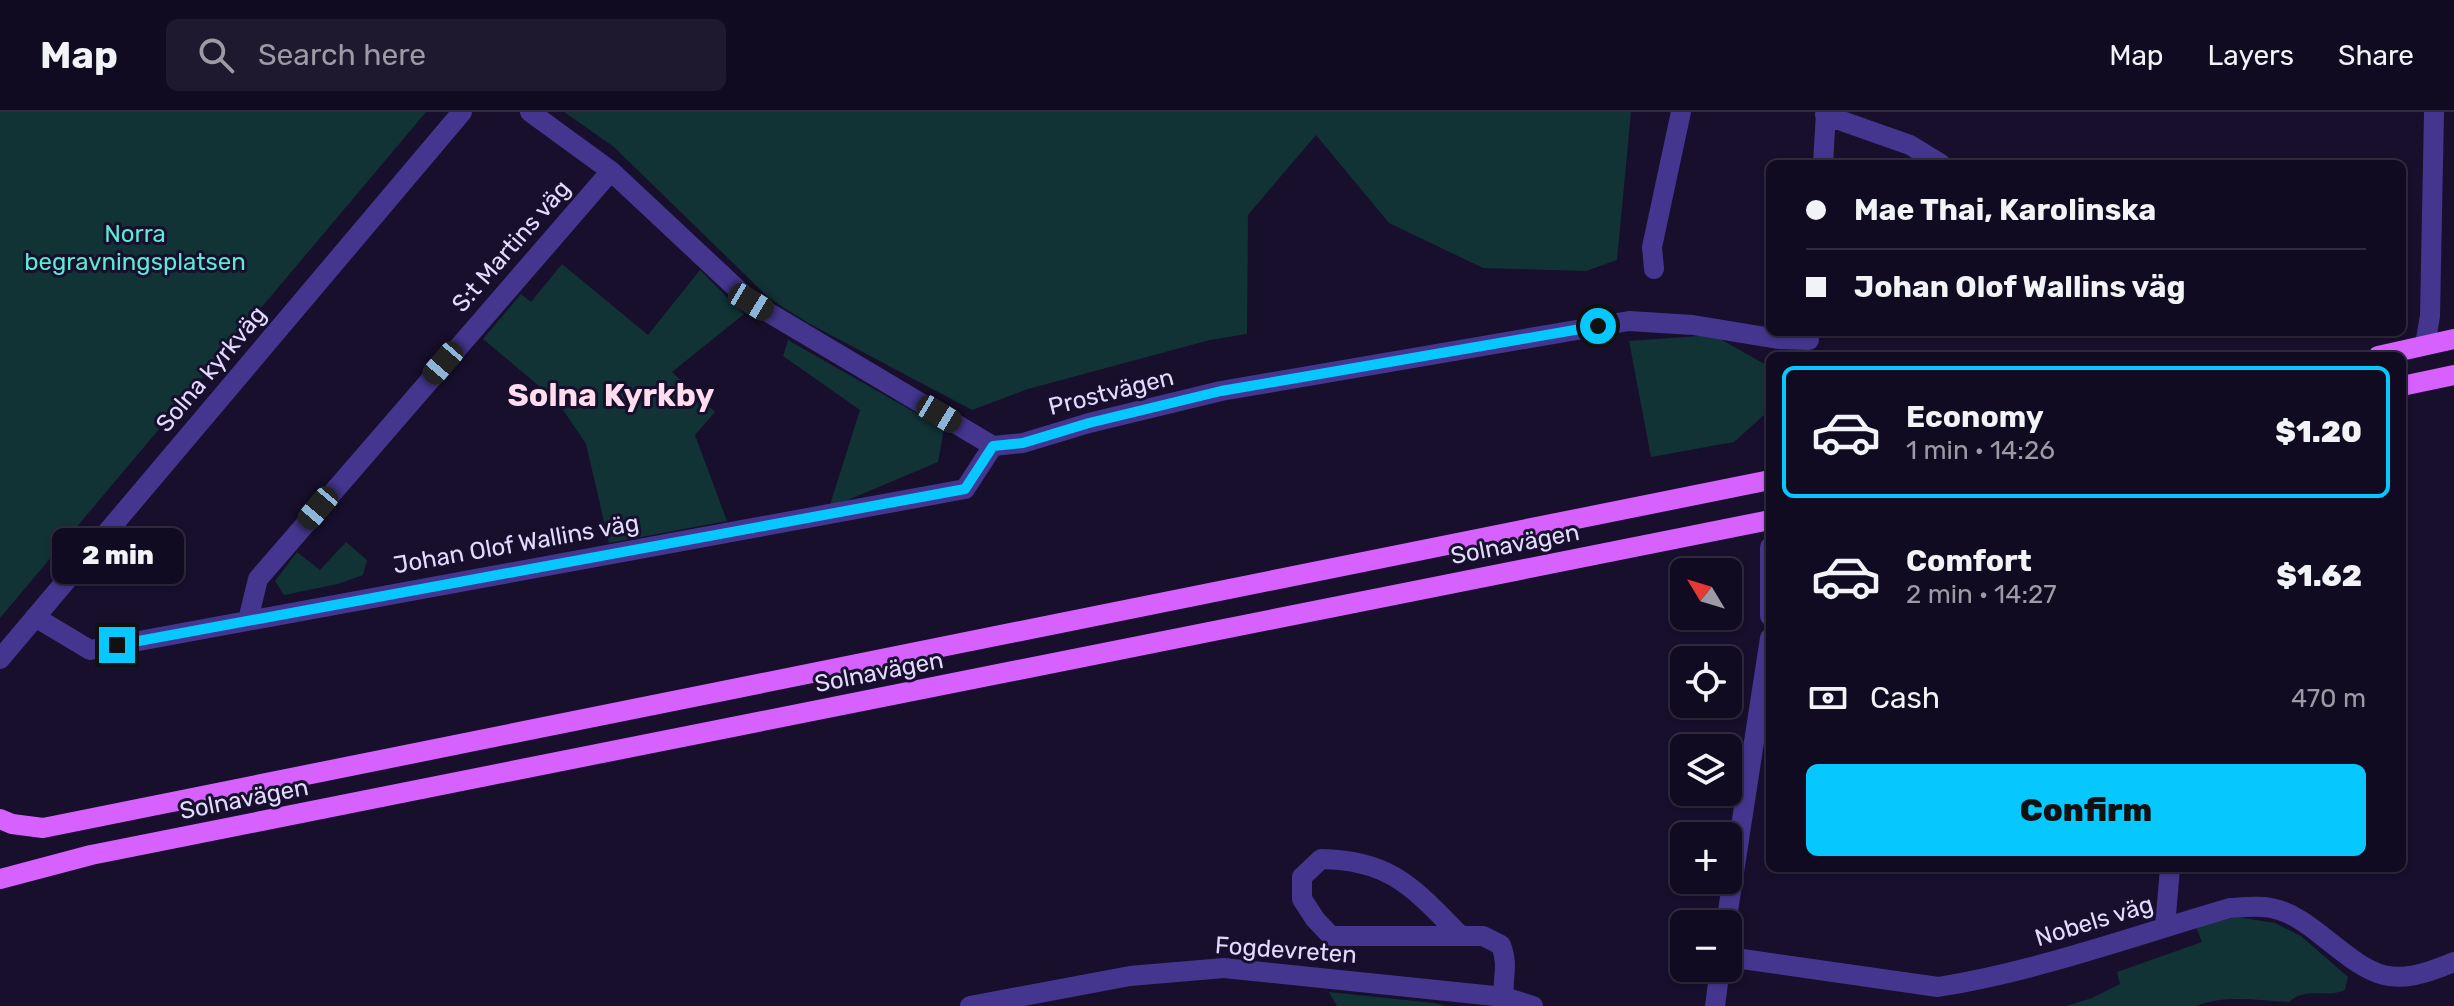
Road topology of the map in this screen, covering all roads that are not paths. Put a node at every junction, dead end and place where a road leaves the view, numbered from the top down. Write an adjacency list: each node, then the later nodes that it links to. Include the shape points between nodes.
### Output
1 (462, 112): 20 (street, Solna kyrkväg)
2 (530, 112): 8 (street)
3 (1681, 112): 9 (street, via 1652,247)
4 (2434, 112): 12 (street)
5 (1826, 114): 6 (street); 7 (street, via 1910,145)
6 (1823, 160)
7 (1934, 160)
8 (611, 171): 17 (street, via 751,302); 21 (street, S:t Martins väg, via 258,579)
9 (1654, 269)
10 (2454, 339): 12 (main road)
11 (1808, 343): 17 (street, Prostvägen, via 1629,321 1221,391 1023,443)
12 (2425, 345): 13 (main road); 15 (main road)
13 (2395, 352)
14 (2454, 375): 15 (main road)
15 (2431, 380): 16 (main road)
16 (2406, 385)
17 (993, 446): 21 (street, Johan Olof Wallins väg, via 965,489)
18 (1766, 481): 24 (main road, Solnavägen, via 43,828)
19 (1766, 521): 26 (main road, Solnavägen, via 91,855)
20 (35, 617): 21 (street, Johan Olof Wallins väg, via 90,650); 22 (street, Solna kyrkväg)
21 (248, 620)
22 (0, 659)
23 (1766, 664): 27 (street)
24 (0, 819)
25 (2170, 872): 28 (street)
26 (0, 879)
27 (1728, 910)
28 (2165, 927): 30 (street, Nobels väg, via 1973,982 1938,987); 31 (street, Nobels väg, via 2230,908 2278,909 2303,921 2374,974 2411,978)
29 (1461, 936): 29 (street, Fogdevreten, via 1414,889 1383,869 1321,859 1302,877 1302,899 1331,936); 33 (street, Fogdevreten, via 1483,936 1501,945 1507,962)
30 (1742, 959)
31 (2454, 962)
32 (1718, 982): 36 (street)
33 (1504, 997): 34 (street, Fogdevreten, via 1224,968 1130,976); 35 (street, Fogdevreten)
34 (970, 1006)
35 (1533, 1006)
36 (1715, 1006)

